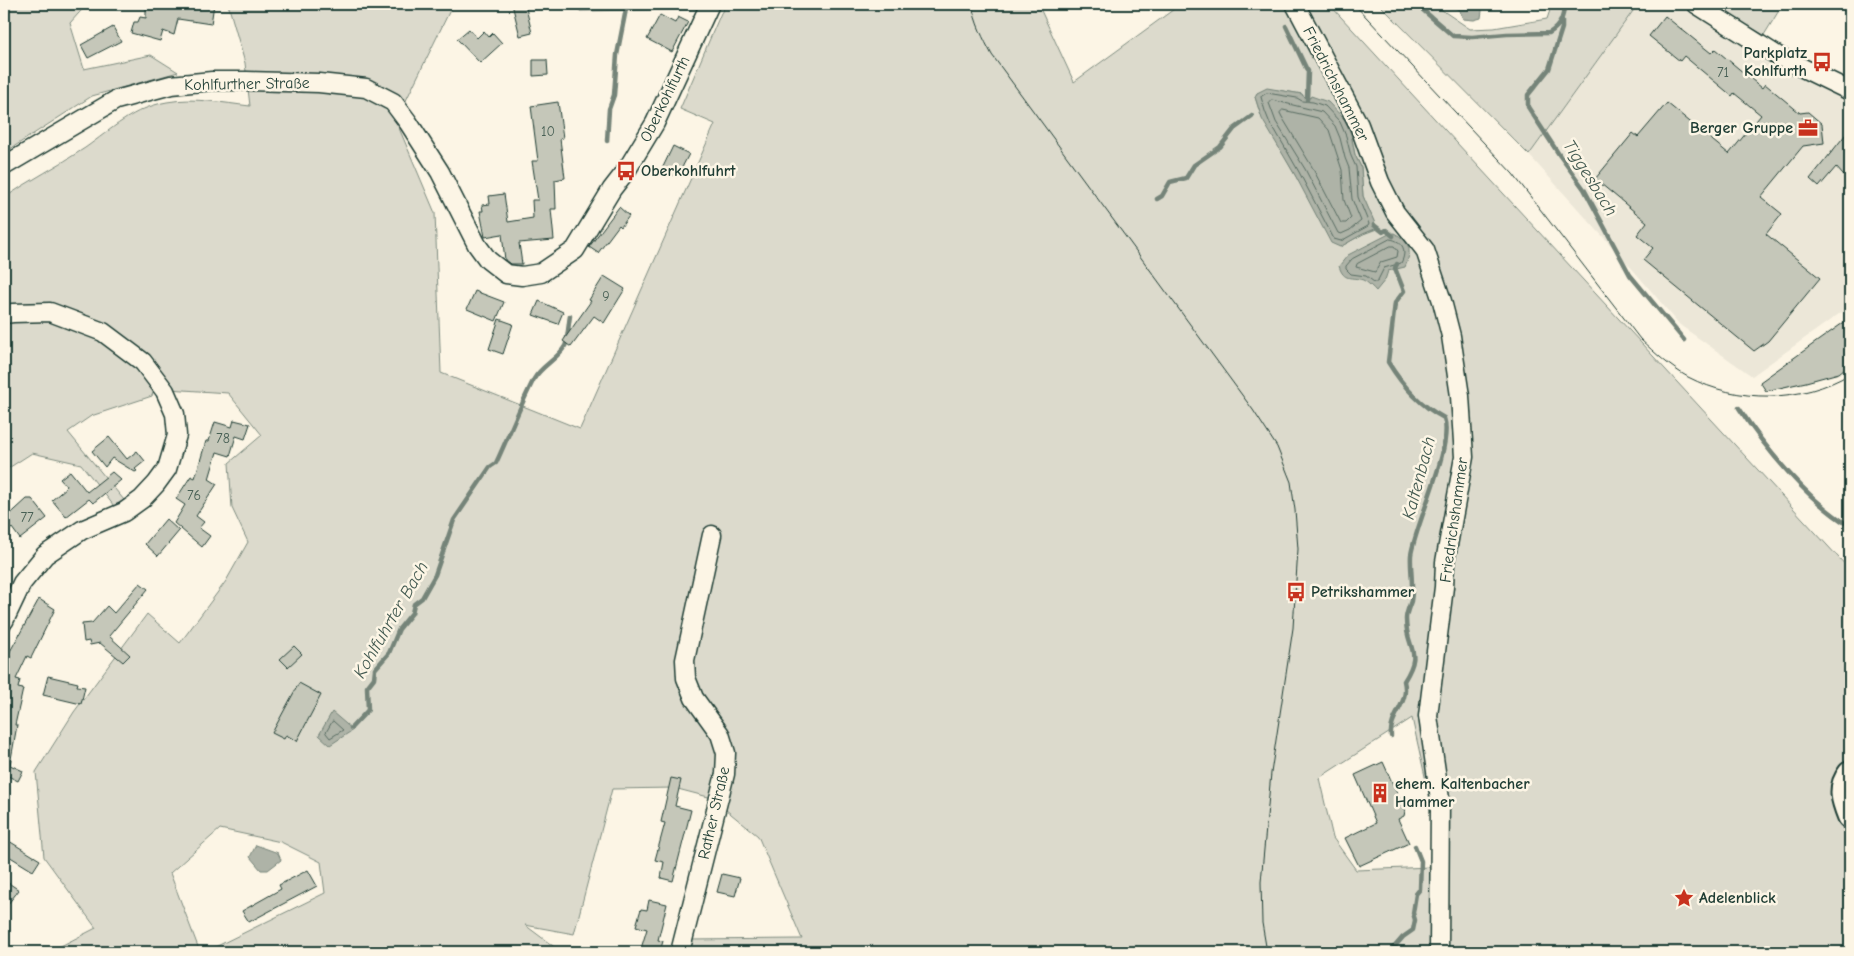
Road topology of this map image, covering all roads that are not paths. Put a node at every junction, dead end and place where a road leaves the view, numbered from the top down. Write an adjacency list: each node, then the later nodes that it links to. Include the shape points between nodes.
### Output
1 (710, 4): 6 (street, Oberkohlfurth, via 655,124 626,171 575,250 541,273 506,274 488,260)
2 (1295, 4): 13 (street, Friedrichshammer, via 1359,125 1395,212 1425,250 1451,336 1459,387 1464,457 1445,562 1428,716 1440,800)
3 (1696, 4): 4 (street, via 1778,56)
4 (1850, 91)
5 (4, 166): 6 (street, Kohlfurther Straße, via 116,100 171,85 247,81 366,88 393,102)
6 (440, 172)
7 (4, 314): 9 (street, via 50,312 102,332 143,362 166,391 175,414 177,435 167,468 146,494 124,512 82,530 45,556 22,583)
8 (712, 535): 12 (street, Rather Straße, via 685,660 686,678 694,698 720,734 726,753 725,774)
9 (4, 621)
10 (1850, 774): 11 (main road, via 1844,783 1843,793)
11 (1850, 816)
12 (680, 952)
13 (1439, 952)

